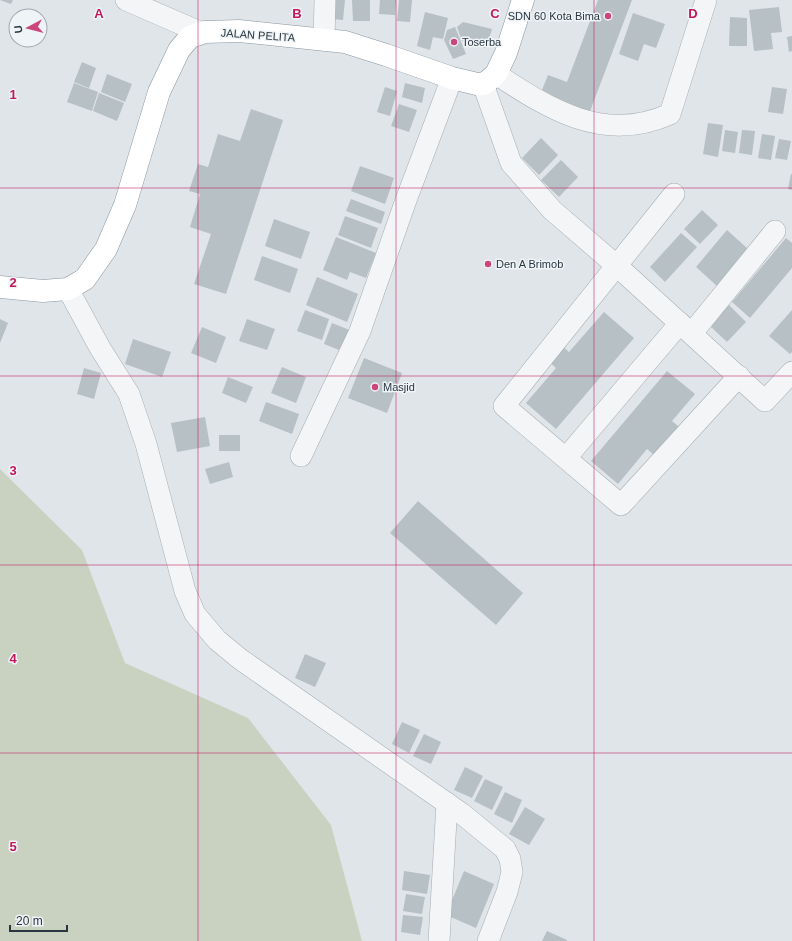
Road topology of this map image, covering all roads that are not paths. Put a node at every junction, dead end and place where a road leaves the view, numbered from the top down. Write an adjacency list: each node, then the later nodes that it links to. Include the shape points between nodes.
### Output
1 (126, 0): 5 (street)
2 (325, 0): 6 (street)
3 (523, 0): 8 (highway, via 506,53)
4 (706, 0): 8 (street, via 670,114 659,119 639,124 616,125 581,120)
5 (202, 33): 6 (highway, JALAN PELITA, via 239,32); 13 (highway, JALAN PELITA, via 190,37 179,50 158,92 125,205 106,249 85,279)
6 (324, 40): 7 (highway, JALAN PELITA, via 345,42)
7 (452, 78): 8 (highway, JALAN PELITA, via 477,84); 17 (street, via 360,331)
8 (489, 79): 11 (street, via 511,163 552,210)
9 (674, 194): 11 (street)
10 (776, 231): 14 (street)
11 (617, 266): 14 (street); 18 (street, via 504,406)
12 (0, 288): 13 (highway, JALAN PELITA, via 43,291)
13 (68, 289): 19 (street, via 129,394 146,444 185,591 195,614 217,640 240,659)
14 (686, 328): 16 (street); 18 (street)
15 (792, 372): 16 (street, via 766,401)
16 (738, 376): 18 (street, via 621,505)
17 (301, 456)
18 (566, 458)
19 (447, 803): 20 (street); 21 (street, via 505,848 510,859 512,872)
20 (439, 941)
21 (488, 941)

